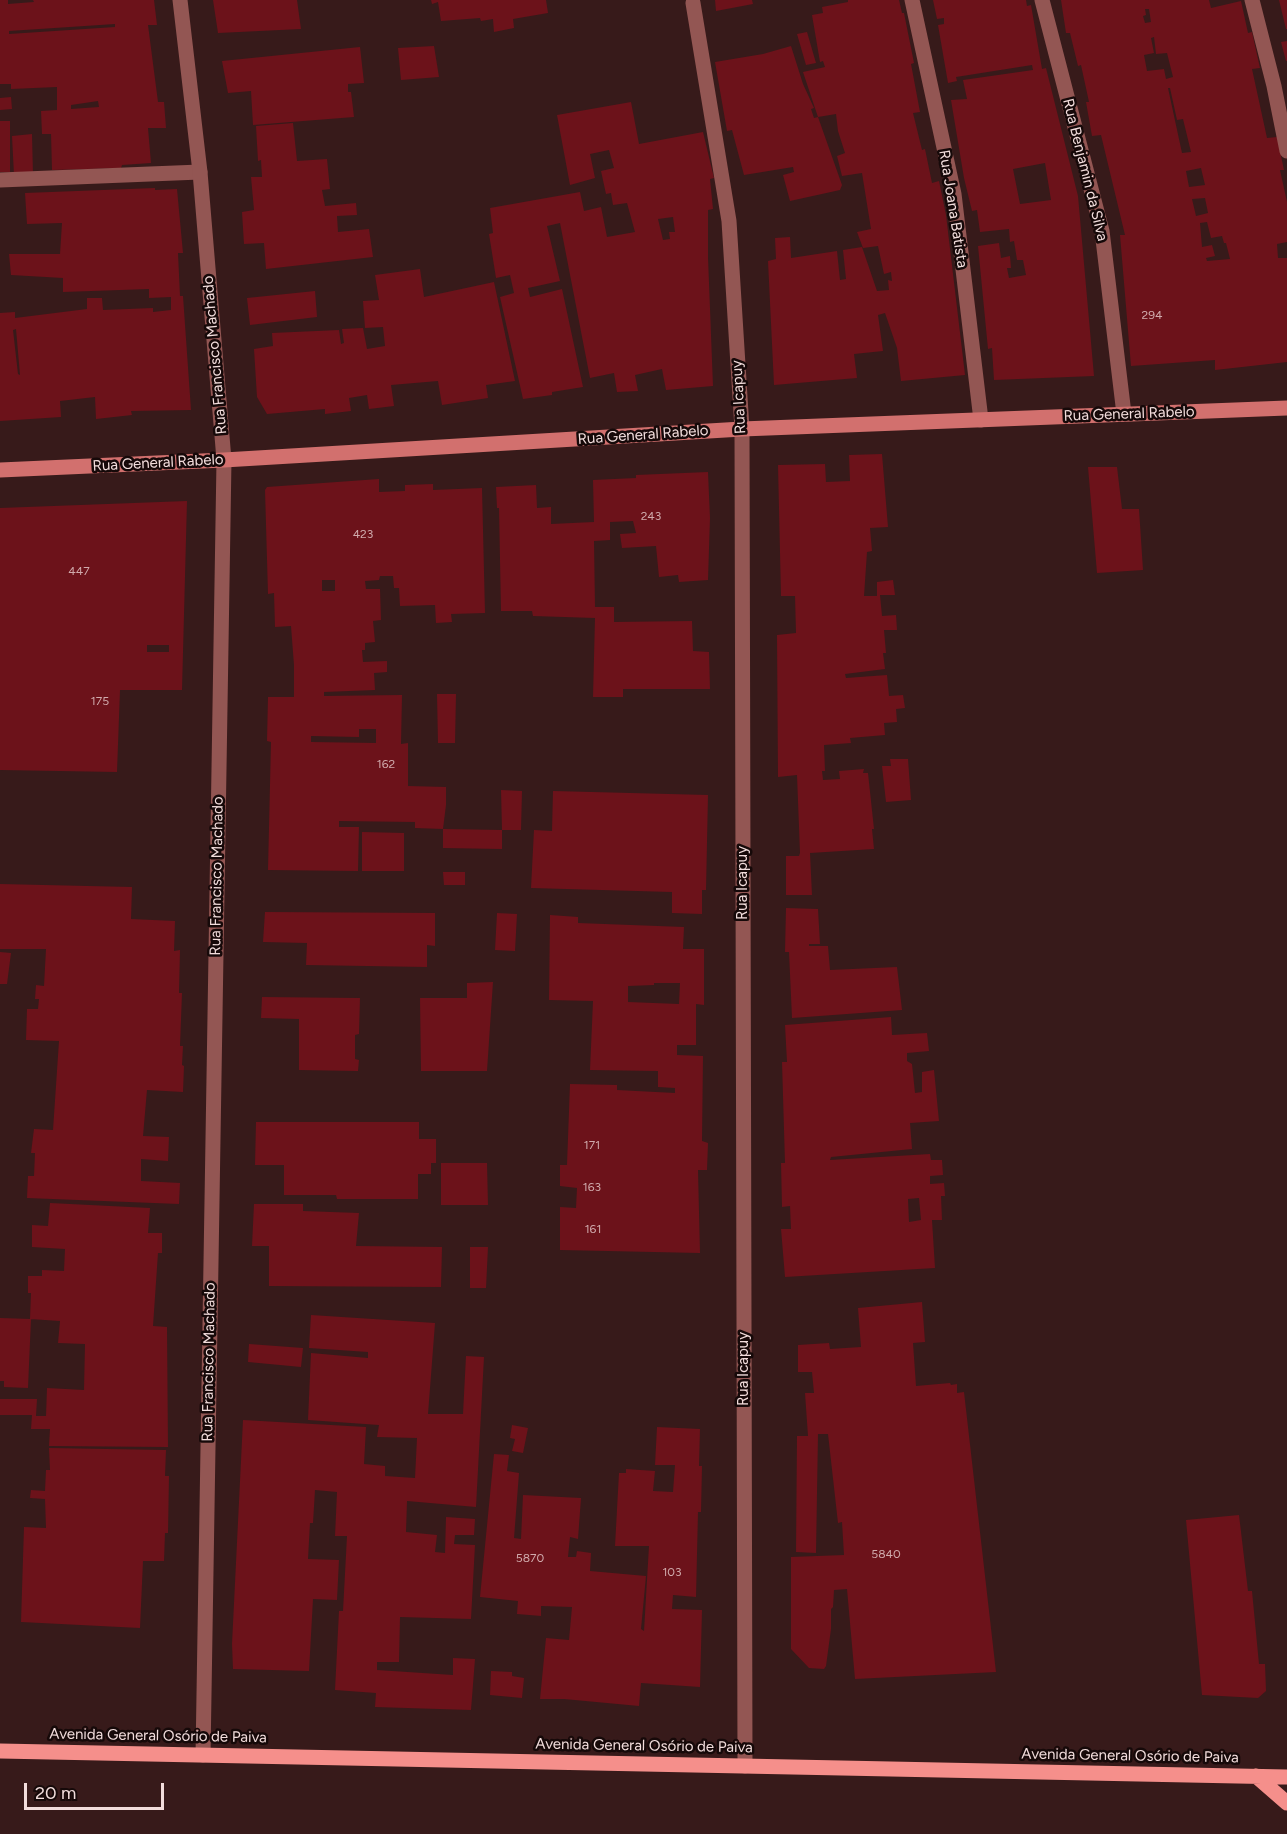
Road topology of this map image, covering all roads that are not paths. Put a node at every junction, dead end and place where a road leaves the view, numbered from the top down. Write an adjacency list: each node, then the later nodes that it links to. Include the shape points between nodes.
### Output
1 (180, 0): 7 (street, Rua Francisco Machado)
2 (912, 0): 11 (street, Rua Joana Batista, via 954,194)
3 (1042, 0): 10 (street, Rua Benjamin da Silva, via 1102,231)
4 (1252, 0): 6 (street)
5 (693, 3): 12 (street, Rua Icapuy, via 729,221)
6 (1287, 151)
7 (200, 172): 8 (street); 13 (street, Rua Francisco Machado)
8 (0, 180)
9 (1287, 408): 10 (street, Rua General Rabelo)
10 (1124, 414): 11 (street, Rua General Rabelo)
11 (981, 420): 12 (street, Rua General Rabelo)
12 (741, 429): 13 (street, Rua General Rabelo); 17 (street, Rua Icapuy)
13 (224, 460): 14 (street, Rua General Rabelo); 16 (street, Rua Francisco Machado)
14 (0, 470)
15 (0, 1751): 16 (main road, Avenida General Osório de Paiva)
16 (202, 1755): 17 (main road, Avenida General Osório de Paiva)
17 (745, 1766): 18 (main road, Avenida General Osório de Paiva)
18 (1256, 1776): 19 (main road, Avenida General Osório de Paiva); 20 (main road)
19 (1287, 1777)
20 (1287, 1803)

